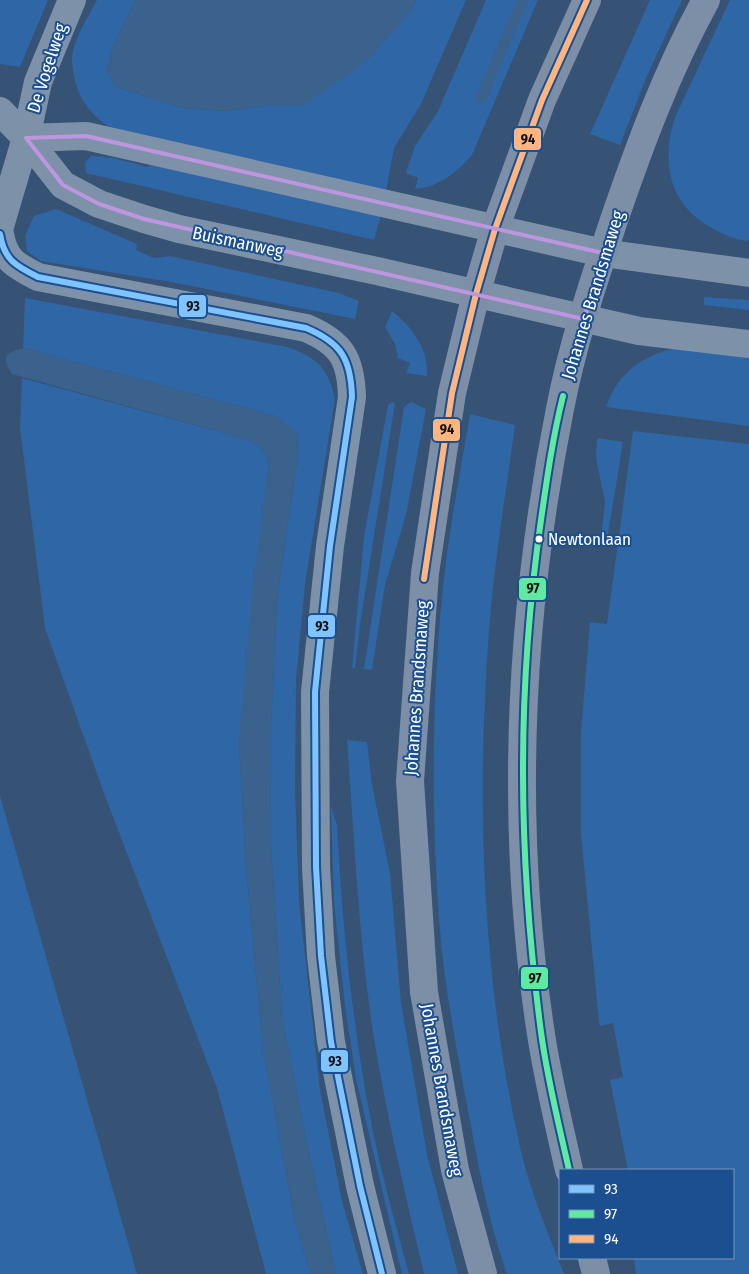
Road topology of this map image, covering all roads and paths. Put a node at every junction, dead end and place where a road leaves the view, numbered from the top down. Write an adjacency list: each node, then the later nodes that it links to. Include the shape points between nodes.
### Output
1 (72, 0): 5 (street, De Vogelweg, via 38,82)
2 (586, 0): 7 (main road, Johannes Brandsmaweg, via 542,100)
3 (706, 0): 9 (main road, Johannes Brandsmaweg, via 644,133)
4 (0, 111): 5 (street, Buismanweg)
5 (26, 138): 6 (street, De Vogelweg); 7 (street, via 86,136); 11 (street, Buismanweg, via 62,185 99,204 179,229)
6 (0, 226)
7 (496, 229): 9 (street); 11 (main road, Johannes Brandsmaweg)
8 (0, 234): 16 (street, via 2,248 14,266 38,277 306,328 325,336 346,359 351,373 352,397 330,546 315,692 316,868 331,1042 360,1186)
9 (603, 253): 10 (street); 12 (main road, Johannes Brandsmaweg)
10 (749, 272)
11 (476, 294): 12 (street, Buismanweg); 17 (main road, Johannes Brandsmaweg, via 452,393 425,573 410,781 424,992 455,1170)
12 (584, 319): 13 (street, via 675,337); 14 (main road, Johannes Brandsmaweg, via 559,411 532,581 521,783 529,938 541,1033)
13 (749, 344)
14 (569, 1169)
15 (592, 1259): 18 (main road)
16 (382, 1274)
17 (483, 1274)
18 (596, 1274)

